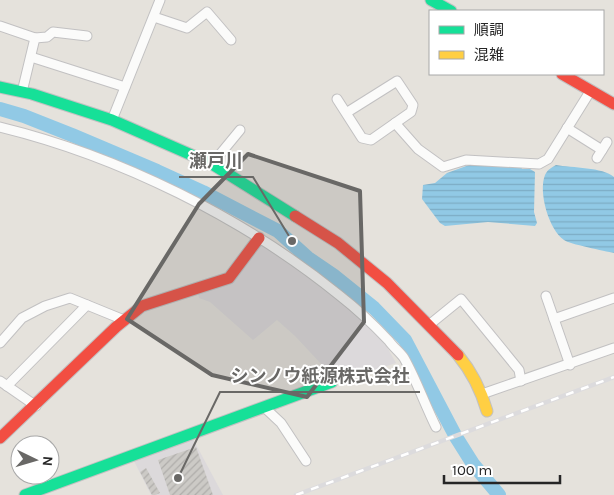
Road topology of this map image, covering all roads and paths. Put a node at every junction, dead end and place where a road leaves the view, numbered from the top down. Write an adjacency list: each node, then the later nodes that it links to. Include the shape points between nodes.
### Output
1 (160, 0): 4 (street)
2 (431, 0): 3 (street)
3 (449, 10)
4 (154, 17): 8 (street, via 187,28 207,12); 12 (street)
5 (0, 26): 7 (street)
6 (88, 36): 7 (street, via 53,32 46,37)
7 (35, 38): 9 (street)
8 (231, 40)
9 (31, 57): 12 (street); 14 (street)
10 (564, 75): 13 (street)
11 (0, 87): 14 (street)
12 (125, 87): 18 (street)
13 (591, 90): 16 (street); 21 (street)
14 (22, 92): 18 (street)
15 (337, 99): 17 (street)
16 (614, 104)
17 (346, 113): 19 (street, via 362,138 372,140); 19 (street, via 397,81 413,105 411,112)
18 (112, 120): 24 (street)
19 (395, 123): 21 (street, via 418,149 443,168 466,160 539,164 548,159)
20 (0, 127): 25 (street, via 80,151 152,180)
21 (567, 128): 23 (street)
22 (240, 130): 24 (street)
23 (602, 150)
24 (212, 164): 31 (street, via 338,243 387,283)
25 (259, 238): 30 (street, via 229,278 142,306); 42 (street, via 320,279 376,328 403,358)
26 (546, 296): 29 (street)
27 (614, 298): 29 (street)
28 (87, 305): 30 (street); 32 (street, via 70,298 45,306 22,318); 37 (street)
29 (554, 318): 34 (street)
30 (124, 320): 39 (street)
31 (429, 325): 35 (street, via 461,299 519,370); 38 (street, via 468,367)
32 (0, 343)
33 (614, 348): 34 (street)
34 (570, 365): 35 (street)
35 (521, 381): 38 (street)
36 (332, 382): 40 (street)
37 (4, 384): 39 (street)
38 (482, 394): 41 (street)
39 (36, 406): 43 (street)
40 (264, 407): 44 (street, via 281,423); 45 (street)
41 (487, 411)
42 (436, 427)
43 (0, 438)
44 (306, 461)
45 (51, 486): 46 (street)
46 (25, 495)

